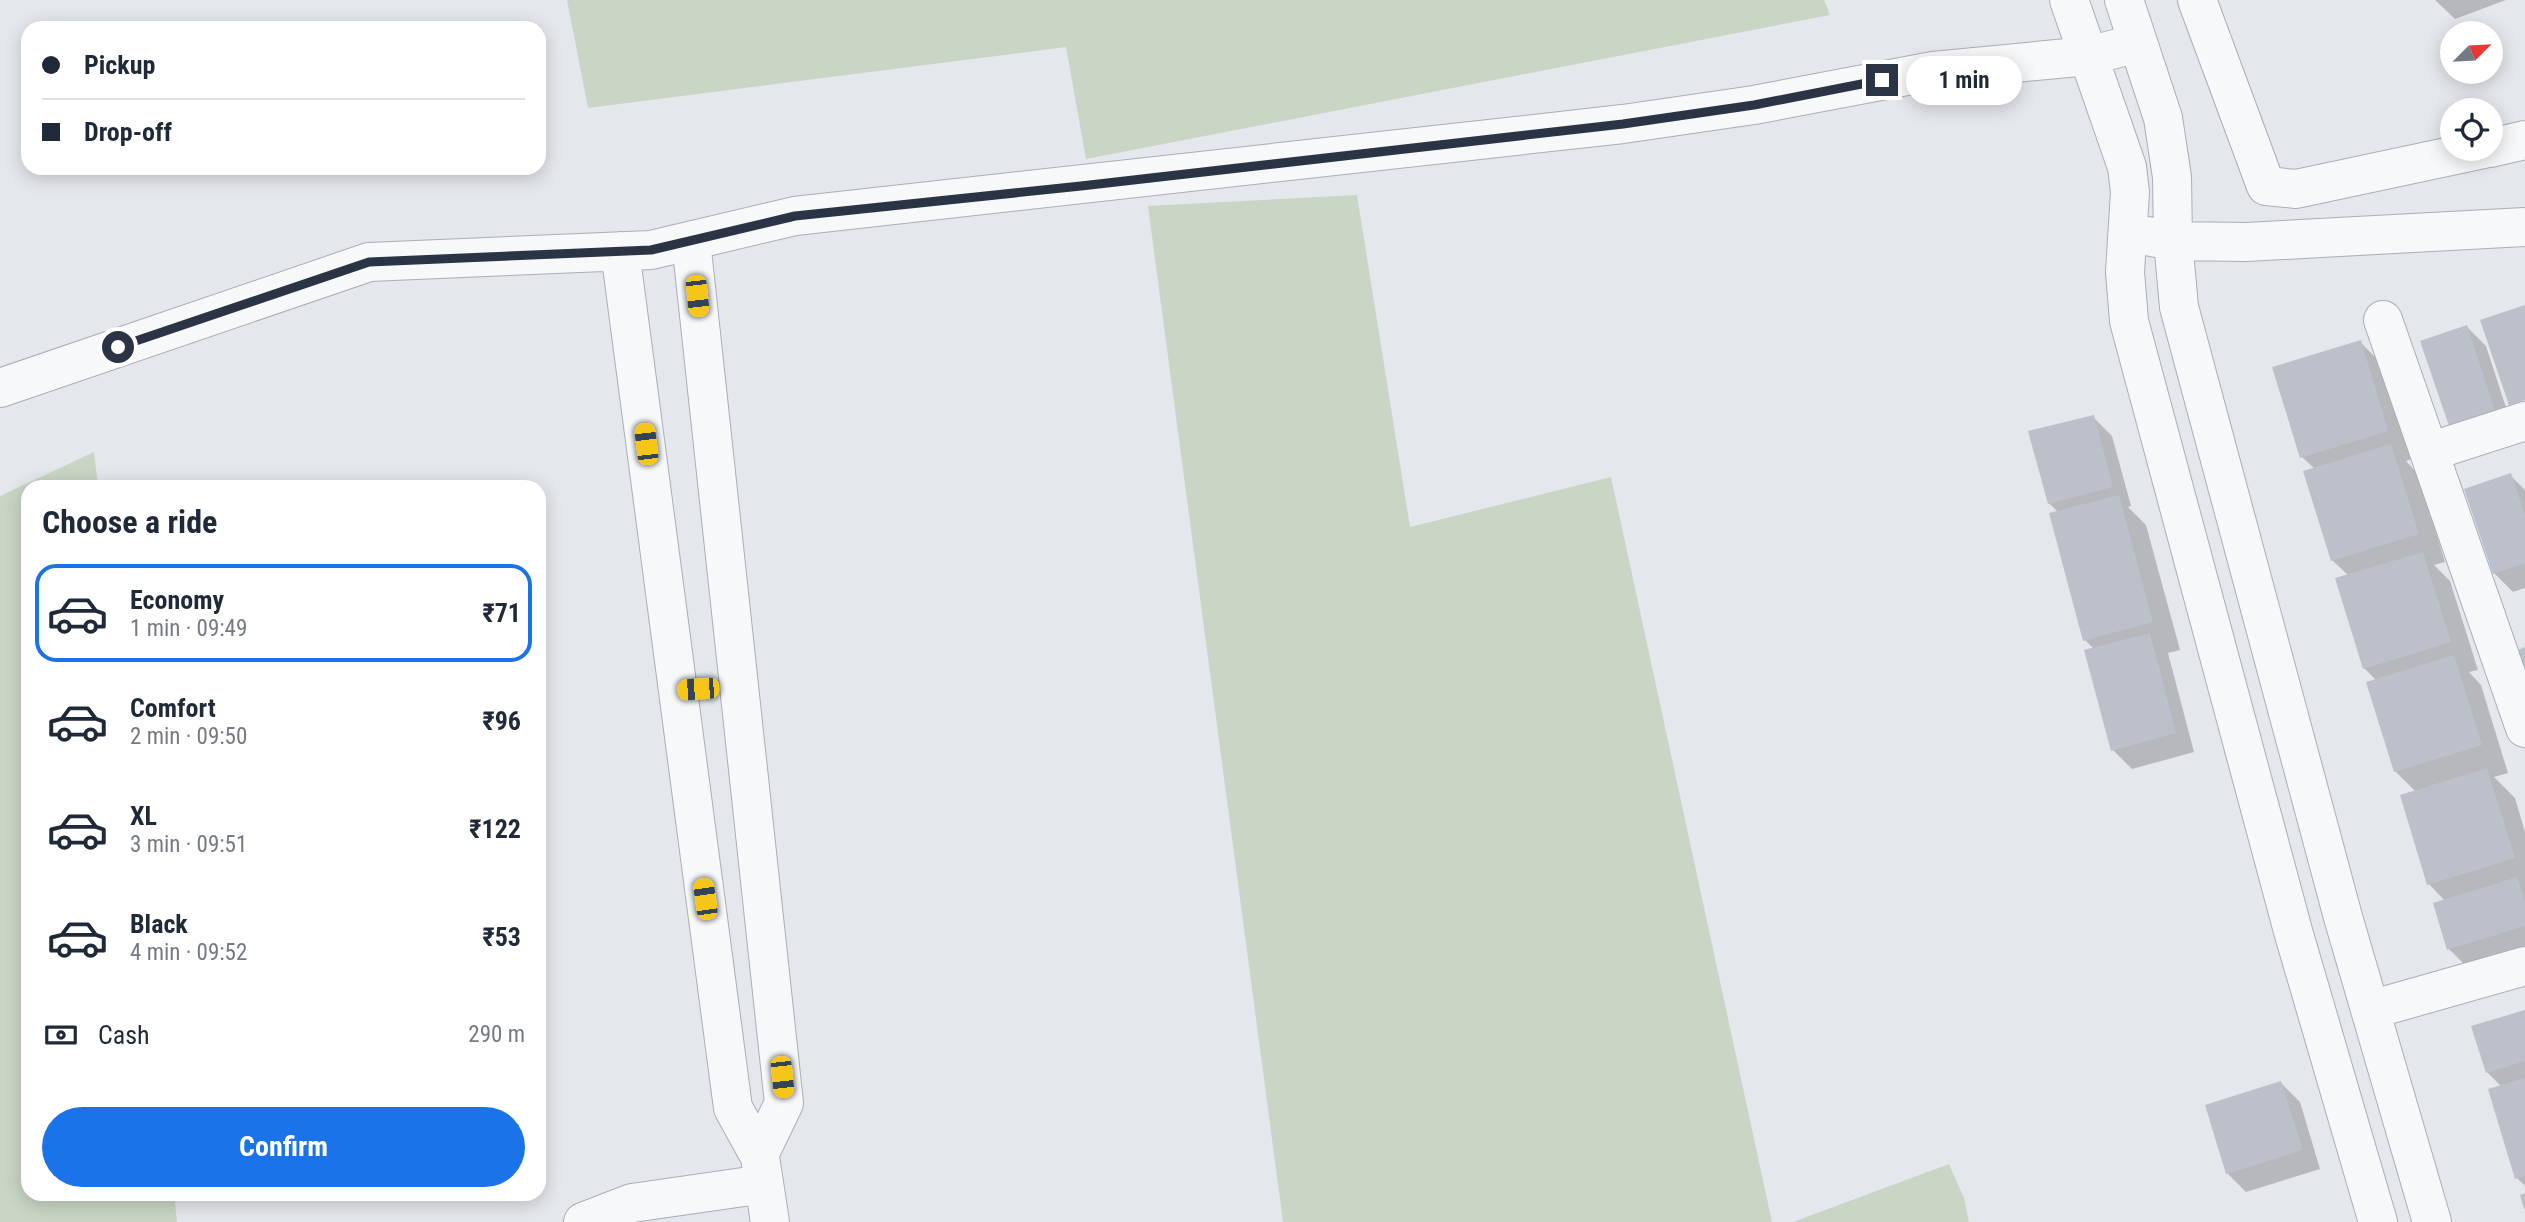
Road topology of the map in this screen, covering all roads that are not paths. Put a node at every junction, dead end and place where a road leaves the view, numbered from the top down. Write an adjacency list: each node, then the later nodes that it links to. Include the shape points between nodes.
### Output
1 (2069, 0): 5 (street)
2 (2124, 0): 4 (street)
3 (2197, 0): 8 (street, via 2266,186 2296,189)
4 (2138, 43): 5 (street); 12 (street, via 2163,118 2172,177)
5 (2088, 56): 10 (street, via 2127,167); 11 (street, via 1933,71 1623,124 795,216)
6 (2525, 140): 7 (street)
7 (2503, 145)
8 (2440, 158)
9 (2525, 227): 12 (street, via 2246,242)
10 (2128, 232): 12 (street); 26 (street, via 2129,321 2293,931)
11 (691, 241): 13 (street); 18 (street)
12 (2173, 241): 22 (street, via 2179,307)
13 (620, 251): 15 (street, via 369,262); 19 (street)
14 (2383, 320): 17 (street)
15 (0, 388)
16 (2525, 421): 17 (street)
17 (2429, 452): 20 (street)
18 (739, 686): 19 (street); 23 (street, via 784,1103)
19 (678, 690): 23 (street, via 733,1108)
20 (2525, 728)
21 (2525, 967): 22 (street)
22 (2370, 1010): 27 (street)
23 (762, 1169): 24 (street, via 632,1203); 25 (street)
24 (583, 1222)
25 (771, 1222)
26 (2378, 1222)
27 (2432, 1222)

